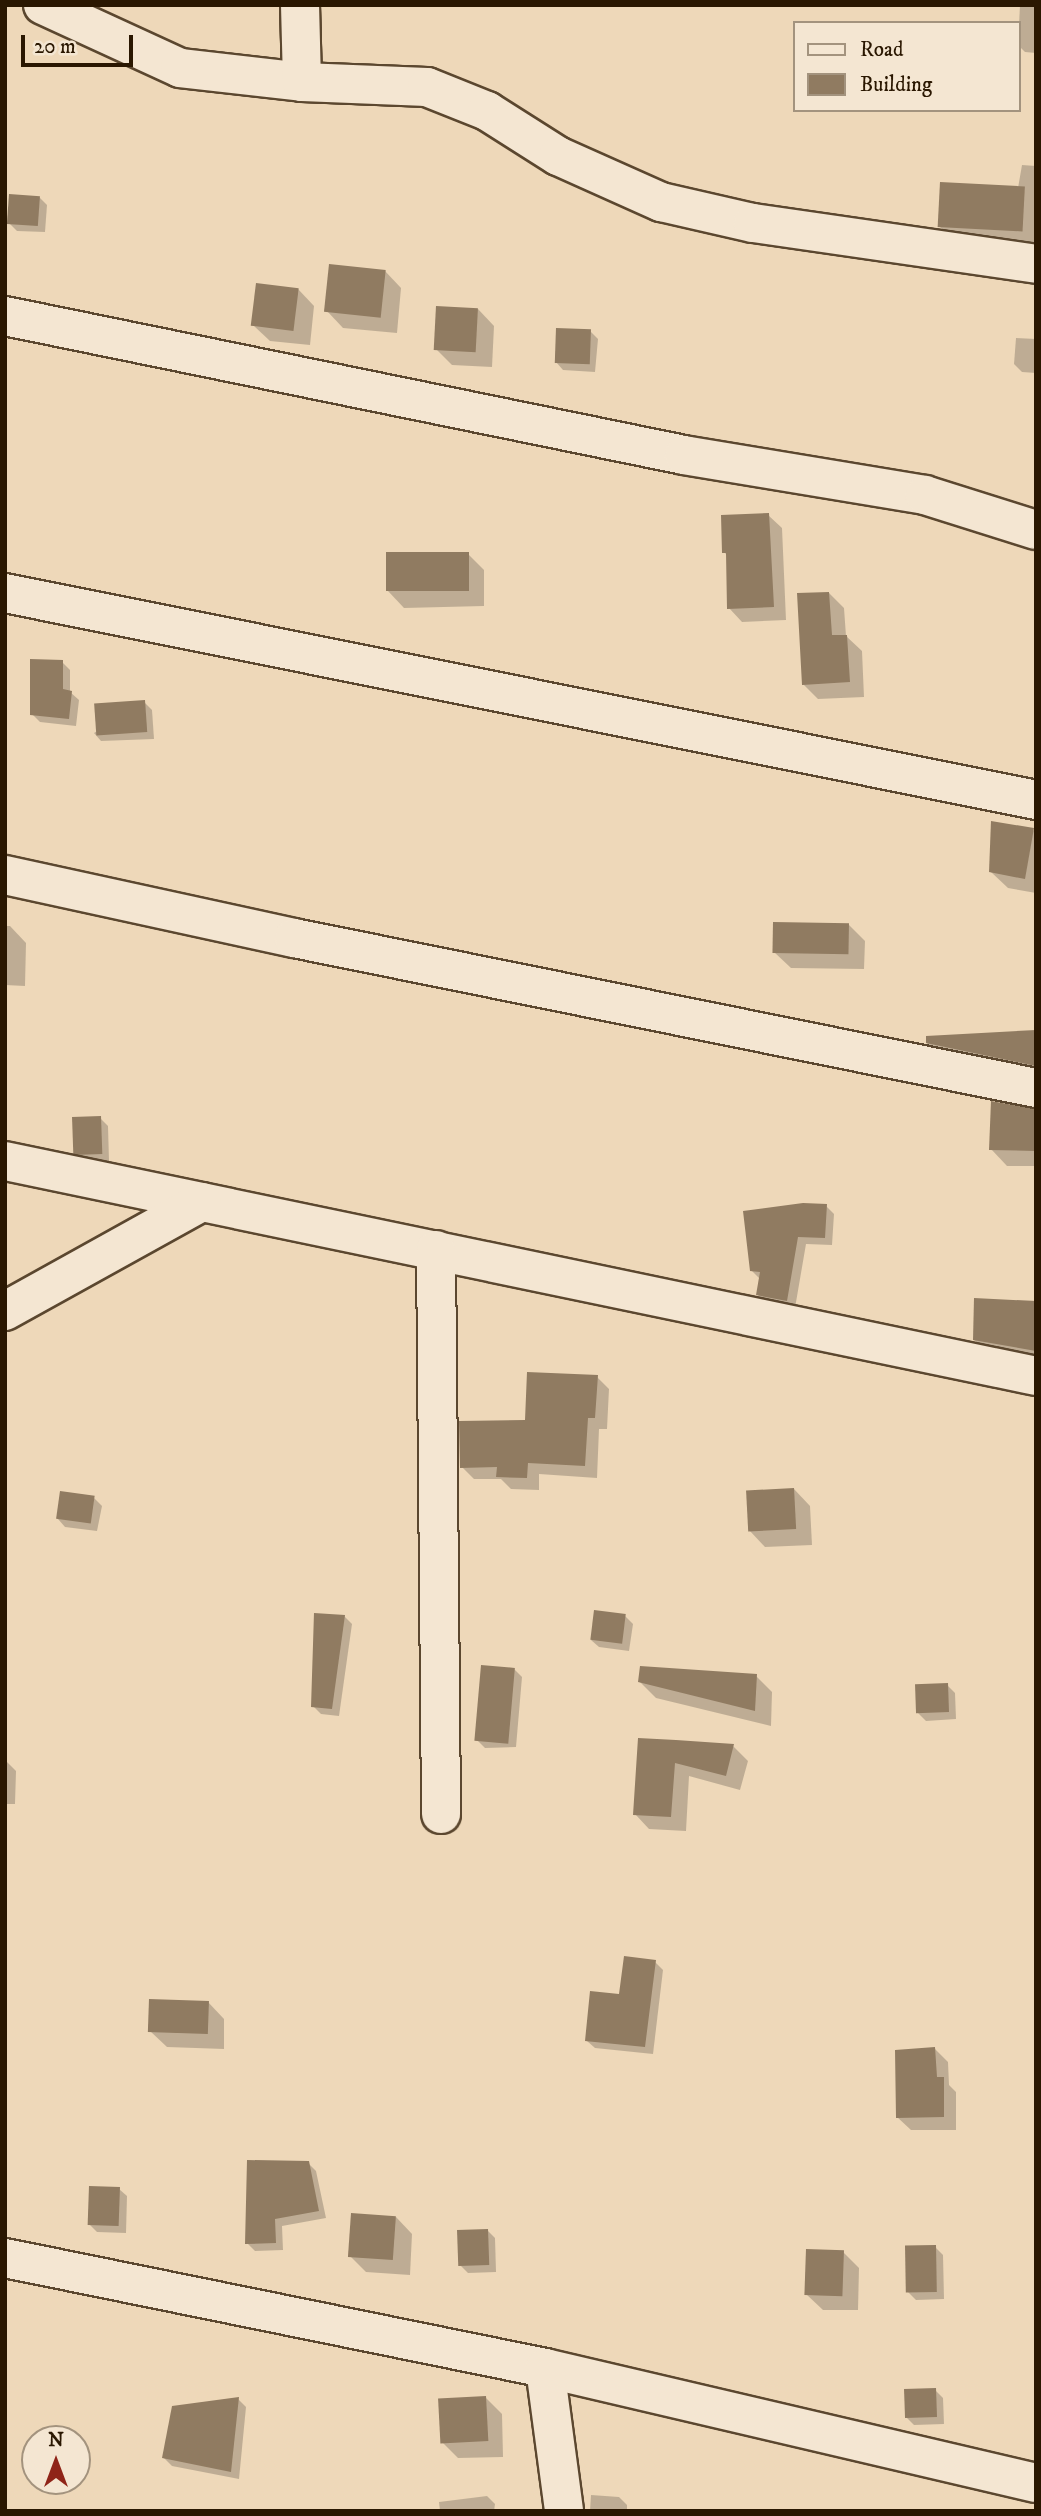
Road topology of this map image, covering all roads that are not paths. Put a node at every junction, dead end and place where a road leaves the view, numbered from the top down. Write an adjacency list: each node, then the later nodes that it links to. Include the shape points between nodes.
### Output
1 (43, 5): 3 (street, via 180,68)
2 (300, 5): 3 (street)
3 (302, 82): 4 (street, via 426,87 487,111 558,156 660,202 753,223)
4 (1036, 264)
5 (5, 316): 6 (street, via 684,454 925,495)
6 (1036, 530)
7 (5, 593): 8 (street)
8 (1036, 800)
9 (5, 875): 10 (street)
10 (1036, 1088)
11 (5, 1161): 12 (street)
12 (202, 1202): 13 (street); 14 (street)
13 (436, 1250): 15 (street); 16 (street)
14 (5, 1311)
15 (1036, 1376)
16 (441, 1814)
17 (5, 2258): 18 (street)
18 (545, 2368): 19 (street); 20 (street)
19 (1036, 2483)
20 (564, 2511)

